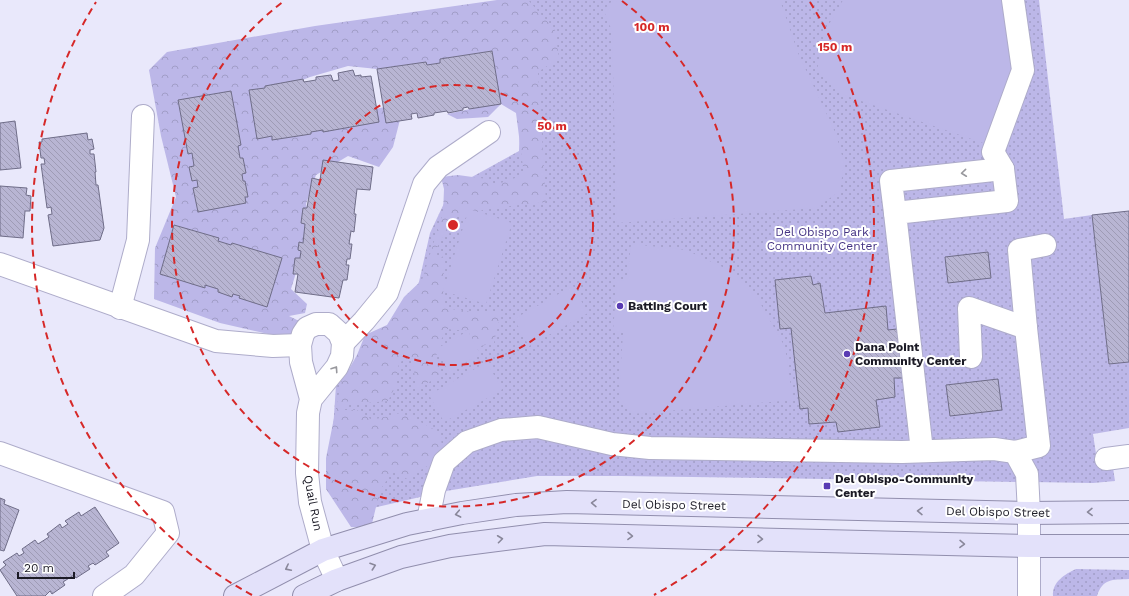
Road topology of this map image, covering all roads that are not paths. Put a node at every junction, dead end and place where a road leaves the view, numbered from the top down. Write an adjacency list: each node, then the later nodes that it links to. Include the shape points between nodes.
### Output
1 (1013, 0): 4 (street, via 1023,70 993,152)
2 (143, 116): 8 (street, via 138,240)
3 (490, 132): 10 (street, via 438,167 424,184 387,293)
4 (1003, 169): 5 (street, via 1007,201); 5 (street, one-way to 5, via 891,181)
5 (895, 213): 14 (street)
6 (1045, 245): 9 (street, via 1019,250)
7 (0, 264): 8 (street)
8 (120, 308): 11 (street, via 216,341 273,346)
9 (1026, 328): 12 (street, via 969,308); 15 (street, via 1039,446)
10 (343, 343): 11 (street, via 339,333 329,324 316,324 307,328); 13 (street, one-way to 10, via 337,367 342,356)
11 (300, 345): 13 (street, Quail Run, via 301,362)
12 (971, 357)
13 (310, 399): 24 (street, Quail Run, via 307,473 310,502)
14 (922, 451): 15 (street, via 994,449); 21 (street, via 650,448 612,444 538,427 501,430 467,442 444,462 434,490)
15 (1015, 452): 20 (street, via 1027,474)
16 (0, 453): 26 (street, via 163,512 168,533 134,575)
17 (1129, 456): 18 (street)
18 (1106, 459)
19 (1129, 512): 20 (main road, Del Obispo Street, one-way to 20)
20 (1029, 513): 21 (main road, Del Obispo Street, one-way to 21, via 567,502 516,505); 22 (street)
21 (428, 520): 24 (main road, Del Obispo Street)
22 (1030, 546): 23 (main road); 25 (main road, one-way to 22, via 400,557 450,546 545,534); 29 (street)
23 (1129, 546)
24 (323, 550): 25 (street, Quail Run); 27 (main road, Del Obispo Street, one-way to 27)
25 (337, 580): 28 (main road)
26 (104, 596)
27 (236, 596)
28 (304, 596)
29 (1029, 596)

